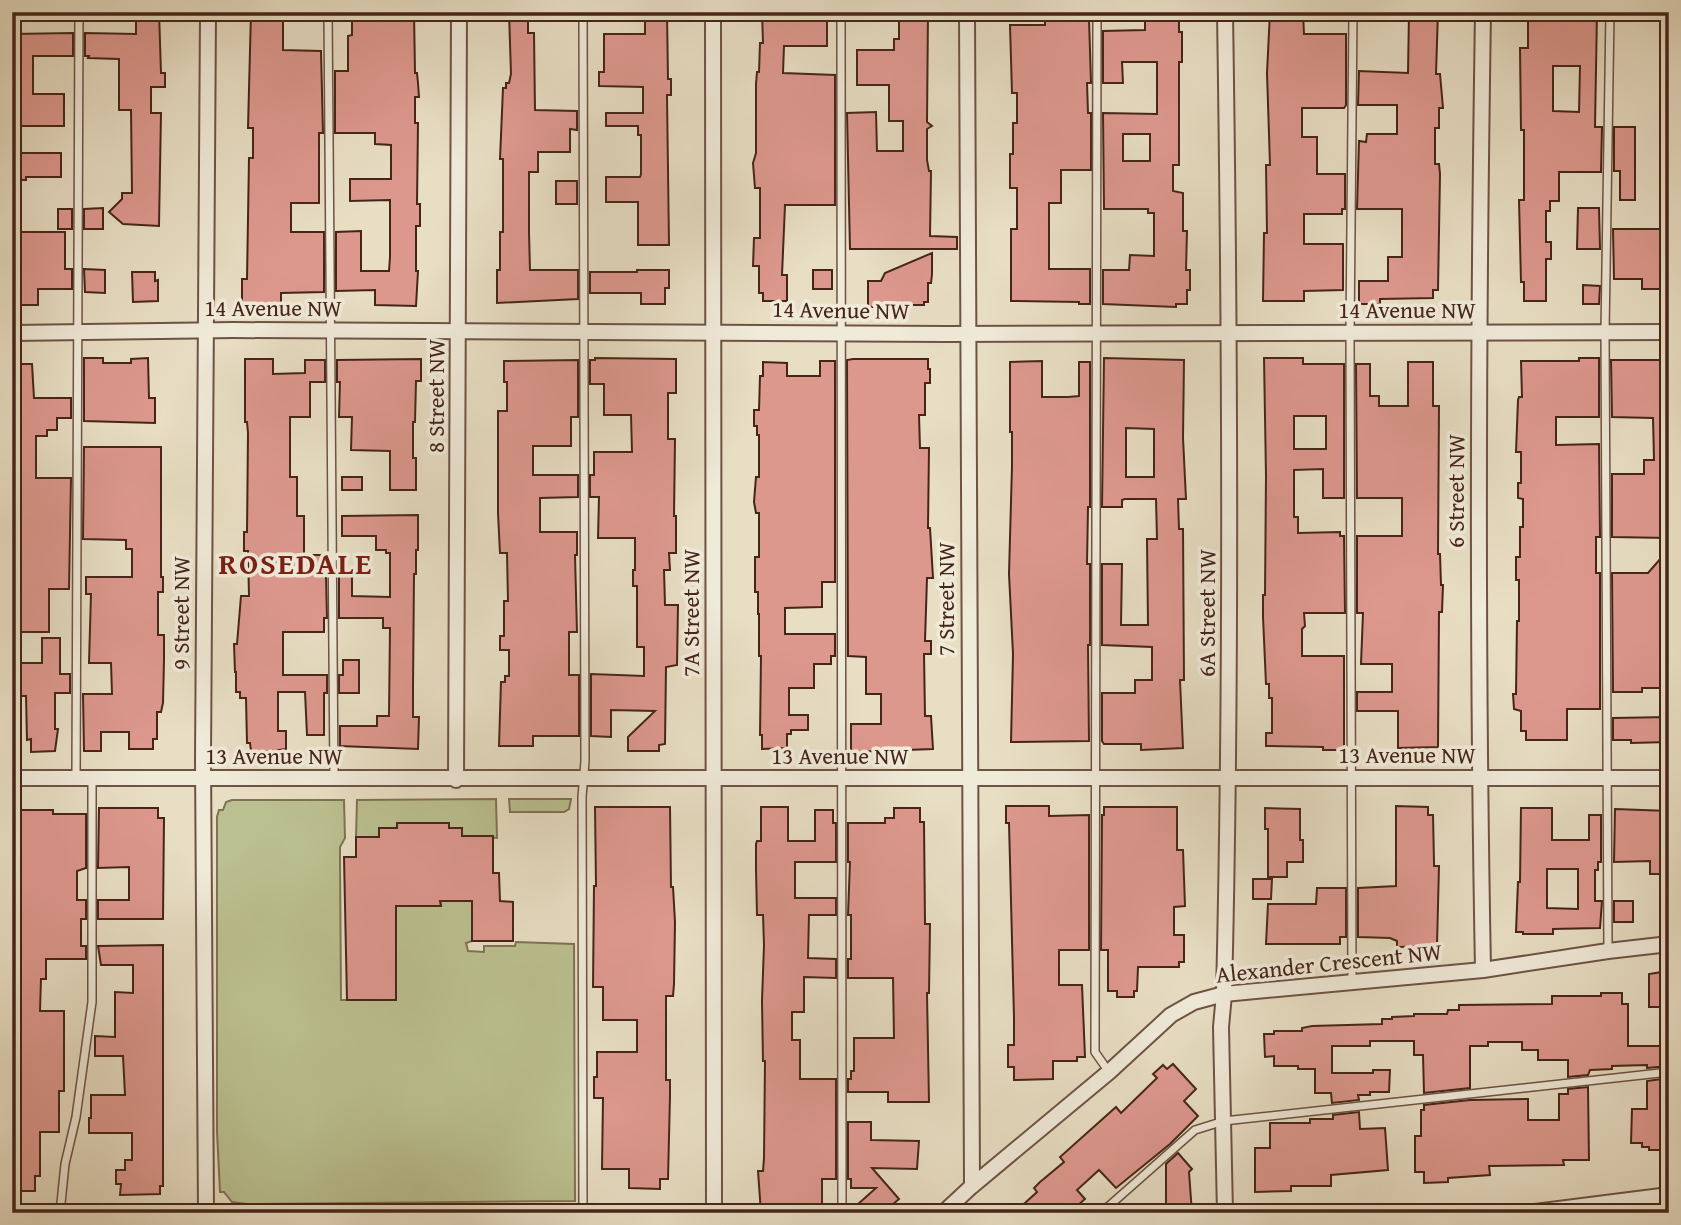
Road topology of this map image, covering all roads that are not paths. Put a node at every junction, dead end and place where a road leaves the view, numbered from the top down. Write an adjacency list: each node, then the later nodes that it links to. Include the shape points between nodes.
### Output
1 (79, 12): 23 (lane)
2 (328, 12): 14 (lane)
3 (458, 12): 17 (street, 8 Street NW)
4 (583, 12): 18 (lane)
5 (713, 12): 16 (street, 7A Street NW)
6 (841, 12): 24 (lane)
7 (967, 12): 28 (street, 7 Street NW)
8 (1097, 12): 25 (lane)
9 (1225, 12): 26 (street, 6A Street NW)
10 (1353, 12): 27 (lane)
11 (1482, 12): 19 (street, 6 Street NW)
12 (1610, 12): 20 (lane)
13 (208, 13): 15 (street, 9 Street NW)
14 (329, 330): 15 (street, 14 Avenue NW); 17 (street, 14 Avenue NW); 33 (lane)
15 (204, 331): 23 (street, 14 Avenue NW); 32 (street, 9 Street NW)
16 (713, 331): 18 (street, 14 Avenue NW); 24 (street, 14 Avenue NW); 34 (street, 7A Street NW)
17 (458, 332): 18 (street, 14 Avenue NW); 43 (street, 8 Street NW)
18 (585, 332): 44 (lane)
19 (1479, 332): 20 (street, 14 Avenue NW); 27 (street, 14 Avenue NW); 38 (street, 6 Street NW)
20 (1605, 332): 21 (street, 14 Avenue NW); 39 (lane)
21 (1669, 332)
22 (12, 333): 23 (street, 14 Avenue NW)
23 (76, 333): 30 (lane)
24 (840, 333): 28 (street, 14 Avenue NW); 41 (lane)
25 (1098, 333): 26 (street, 14 Avenue NW); 28 (street, 14 Avenue NW); 42 (lane)
26 (1230, 333): 27 (street, 14 Avenue NW); 36 (street, 6A Street NW)
27 (1350, 333): 37 (lane)
28 (967, 334): 35 (street, 7 Street NW)
29 (12, 778): 30 (street, 13 Avenue NW)
30 (76, 778): 31 (street, 13 Avenue NW)
31 (92, 778): 32 (street, 13 Avenue NW); 55 (lane, via 92,1002)
32 (203, 778): 33 (street, 13 Avenue NW); 56 (street, 9 Street NW)
33 (334, 778): 43 (street, 13 Avenue NW)
34 (714, 778): 41 (street, 13 Avenue NW); 44 (street, 13 Avenue NW); 58 (street, 7A Street NW)
35 (971, 778): 41 (street, 13 Avenue NW); 42 (street, 13 Avenue NW); 53 (street, 7 Street NW)
36 (1229, 778): 37 (street, 13 Avenue NW); 42 (street, 13 Avenue NW); 49 (street, 6A Street NW)
37 (1351, 778): 38 (street, 13 Avenue NW); 48 (lane)
38 (1479, 778): 39 (street, 13 Avenue NW); 47 (street, 6 Street NW)
39 (1608, 778): 40 (street, 13 Avenue NW); 46 (lane)
40 (1669, 778)
41 (842, 779): 59 (lane)
42 (1097, 779): 50 (lane, via 1095,1052)
43 (456, 780): 44 (street, 13 Avenue NW)
44 (583, 780): 57 (lane)
45 (1669, 944): 46 (street, Alexander Crescent NW)
46 (1608, 951): 47 (street, Alexander Crescent NW)
47 (1483, 970): 48 (street, Alexander Crescent NW)
48 (1352, 983): 49 (street, Alexander Crescent NW)
49 (1224, 994): 50 (street, Alexander Crescent NW, via 1194,1002 1171,1015); 52 (street, 6A Street NW)
50 (1109, 1072): 53 (street, Alexander Crescent NW)
51 (1669, 1072): 52 (lane)
52 (1224, 1121): 61 (lane, via 1195,1130); 62 (street, 6A Street NW)
53 (972, 1186): 60 (street, Alexander Crescent NW)
54 (1669, 1195): 63 (street)
55 (60, 1213)
56 (206, 1213)
57 (583, 1213)
58 (714, 1213)
59 (842, 1213)
60 (943, 1213)
61 (1101, 1213)
62 (1225, 1213)
63 (1527, 1213)

